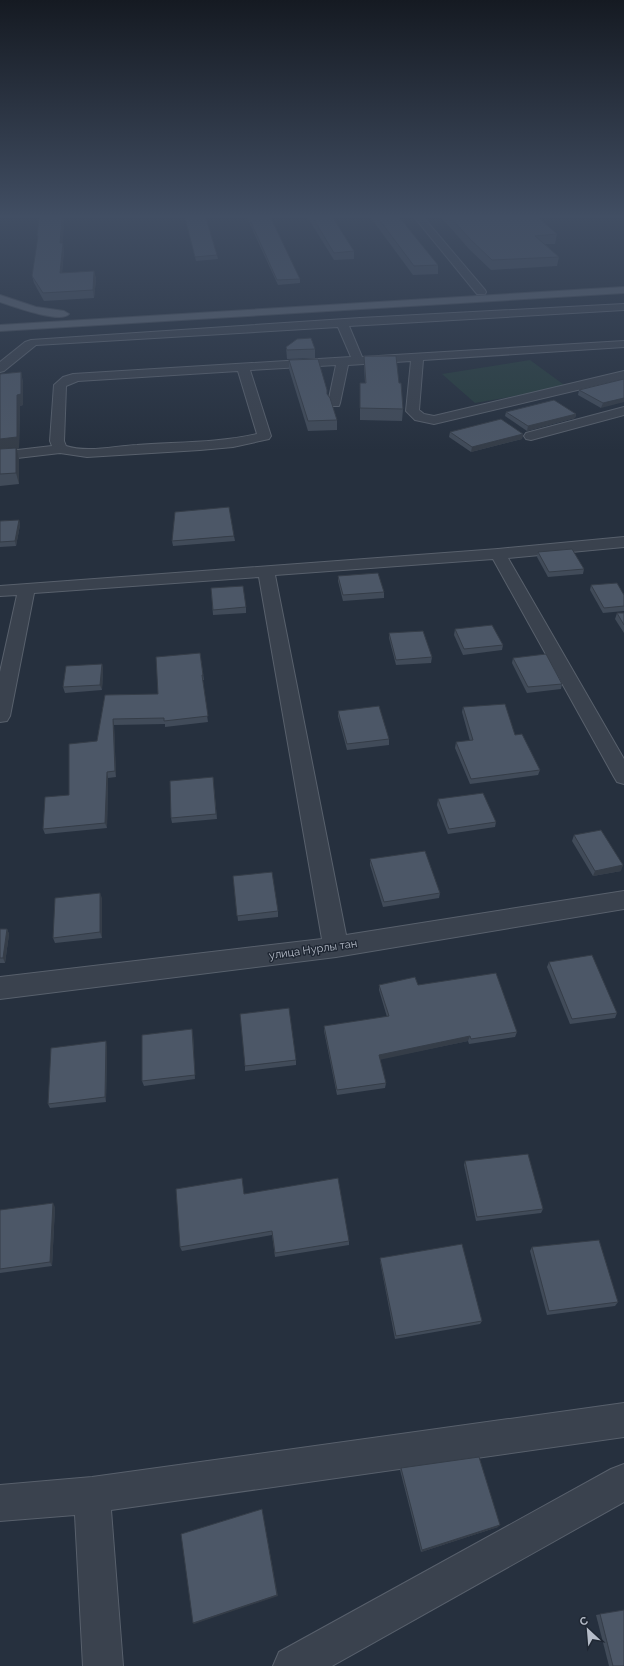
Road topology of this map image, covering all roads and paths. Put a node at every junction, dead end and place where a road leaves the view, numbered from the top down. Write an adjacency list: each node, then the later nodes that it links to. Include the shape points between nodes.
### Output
1 (424, 296): 5 (main road)
2 (471, 296): 5 (main road)
3 (0, 298): 5 (main road)
4 (624, 306): 7 (street)
5 (68, 319): 6 (main road); 6 (main road, via 34,330)
6 (3, 323)
7 (342, 324): 10 (street); 13 (street, via 35,342)
8 (624, 344): 9 (street)
9 (417, 357): 10 (street); 14 (street, via 412,411 420,417 434,420)
10 (358, 360): 11 (street)
11 (343, 361): 12 (street); 15 (street)
12 (243, 367): 18 (street, via 83,376 67,380 60,385 59,392 57,440); 18 (street, via 264,436 248,440 71,453)
13 (0, 368)
14 (624, 375)
15 (334, 403)
16 (624, 411): 17 (street)
17 (531, 436)
18 (60, 449): 19 (street)
19 (0, 456)
20 (624, 542): 21 (street)
21 (498, 554): 22 (street); 26 (street)
22 (266, 571): 23 (street); 28 (street)
23 (27, 589): 24 (street); 25 (street)
24 (0, 591)
25 (0, 716)
26 (624, 777)
27 (624, 900): 28 (street, улица Нурлы тан)
28 (336, 947): 29 (street, улица Нурлы тан)
29 (0, 988)
30 (624, 1420): 32 (street)
31 (624, 1482): 35 (street)
32 (92, 1495): 33 (street); 34 (street)
33 (0, 1503)
34 (103, 1666)
35 (293, 1666)

